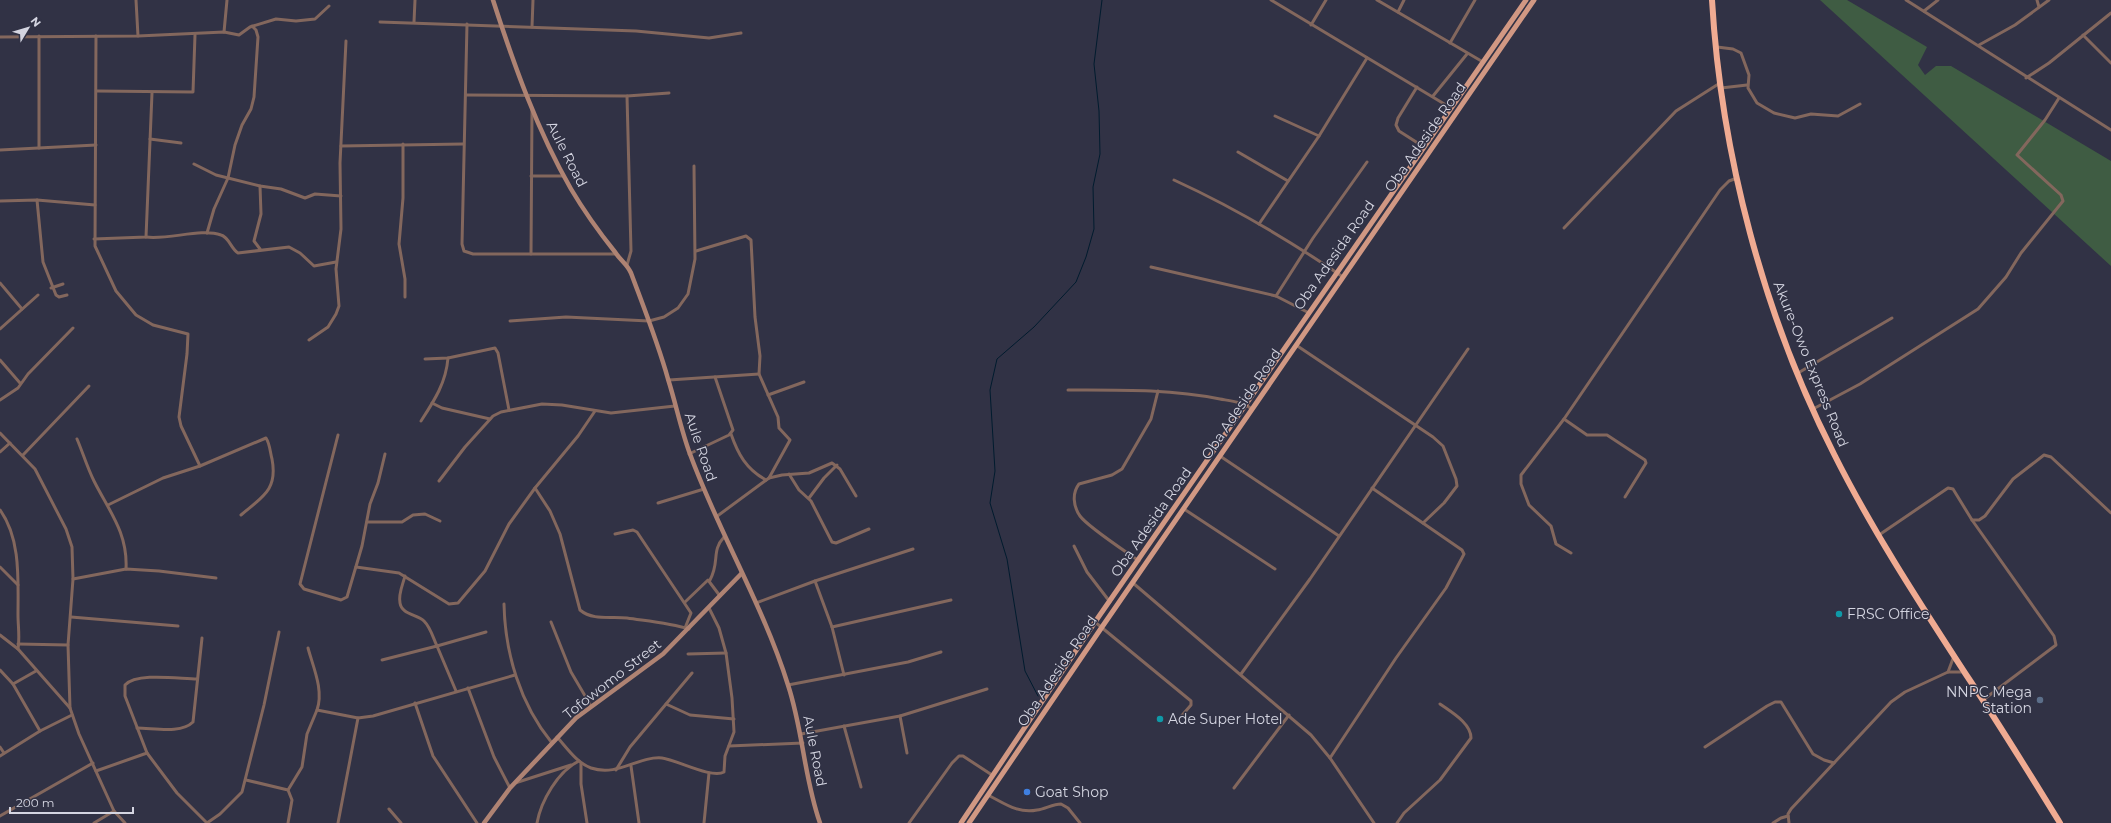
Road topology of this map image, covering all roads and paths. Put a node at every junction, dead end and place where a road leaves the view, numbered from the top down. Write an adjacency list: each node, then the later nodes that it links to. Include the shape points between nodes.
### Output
1 (136, 0): 36 (street)
2 (227, 0): 30 (street)
3 (415, 0): 24 (street)
4 (493, 0): 28 (street, Aule Road)
5 (533, 0): 29 (street)
6 (1271, 0): 26 (street)
7 (1326, 0): 26 (street)
8 (1378, 0): 21 (street)
9 (1404, 0): 21 (street)
10 (1475, 0): 39 (street)
11 (1526, 0): 44 (main road, Oba Adesida Road)
12 (1534, 0): 84 (main road, Oba Adeside Road)
13 (1712, 0): 41 (highway, Akure-Owo Express Road)
14 (1906, 0): 20 (street)
15 (1938, 0): 20 (street)
16 (2037, 0): 19 (street)
17 (2049, 0): 19 (street)
18 (329, 6): 27 (street, via 315,19 279,19)
19 (2039, 7): 40 (street, via 2015,25)
20 (1924, 11): 40 (street)
21 (1398, 12): 39 (street)
22 (2111, 14): 33 (street)
23 (380, 22): 24 (street)
24 (414, 22): 25 (street)
25 (467, 24): 28 (street); 53 (street)
26 (1311, 25): 43 (street)
27 (252, 26): 30 (street, via 239,36); 79 (street, via 258,37 254,97 235,145)
28 (502, 26): 29 (street); 54 (street, Aule Road)
29 (532, 27): 31 (street, via 636,31 709,38)
30 (224, 32): 32 (street)
31 (741, 33)
32 (195, 34): 36 (street); 51 (street, via 193,92)
33 (2083, 35): 45 (street); 46 (street)
34 (39, 36): 35 (street); 37 (street); 71 (street)
35 (96, 36): 36 (street); 50 (street)
36 (138, 36)
37 (0, 37)
38 (346, 41): 69 (street)
39 (1450, 43): 42 (street)
40 (1979, 45): 46 (street)
41 (1717, 47): 47 (highway, Akure-Owo Express Road); 48 (street, via 1734,49 1741,53 1749,75)
42 (1467, 54): 44 (street); 56 (street)
43 (1367, 58): 49 (street); 63 (street)
44 (1483, 62): 60 (main road, Oba Adesida Road)
45 (2111, 63)
46 (2026, 78): 57 (street)
47 (1720, 86): 48 (street); 81 (highway, Akure-Owo Express Road); 91 (street, via 1676,111)
48 (1747, 86): 58 (street, via 1757,103 1764,108 1795,118 1811,114 1838,116)
49 (1417, 87): 56 (street); 70 (street, via 1396,125 1399,131)
50 (97, 91): 51 (street); 68 (street)
51 (152, 93): 64 (street)
52 (669, 93): 55 (street)
53 (466, 94): 54 (street); 67 (street)
54 (525, 95): 55 (street); 59 (street, Aule Road)
55 (628, 96): 101 (street, via 630,251)
56 (1432, 96): 60 (street)
57 (2059, 98): 62 (street); 140 (street, via 2017,155 2061,194 2063,201 2021,253 1999,286 1978,309 1961,321 1860,384)
58 (1860, 104)
59 (532, 108): 77 (street); 78 (street, Aule Road)
60 (1451, 108): 70 (main road, Oba Adesida Road)
61 (1275, 116): 63 (street)
62 (2111, 130)
63 (1319, 136): 83 (street)
64 (150, 139): 65 (street); 93 (street)
65 (181, 143)
66 (403, 144): 67 (street); 69 (street); 111 (street, via 403,198 399,244 405,279)
67 (463, 144): 98 (street, via 464,251 473,254)
68 (96, 145): 71 (street); 89 (street)
69 (341, 146): 86 (street)
70 (1424, 147): 80 (main road, Oba Adesida Road)
71 (39, 148): 72 (street)
72 (0, 150)
73 (1238, 152): 83 (street)
74 (1367, 162): 97 (street)
75 (194, 164): 79 (street)
76 (694, 166): 96 (street)
77 (532, 176): 78 (street); 98 (street)
78 (564, 176): 99 (street, Aule Road)
79 (228, 178): 85 (street); 92 (street, via 214,209)
80 (1403, 178): 84 (main road); 103 (main road, Oba Adesida Road)
81 (1737, 178): 125 (highway, Akure-Owo Express Road, via 1766,290); 144 (street, via 1729,181 1720,190)
82 (1174, 180): 90 (street)
83 (1288, 181): 90 (street)
84 (1408, 182): 104 (main road, Oba Adeside Road)
85 (260, 186): 86 (street, via 281,189 305,198 315,194); 95 (street, via 261,214 254,241)
86 (341, 196): 100 (street, via 341,229)
87 (37, 200): 88 (street); 89 (street); 107 (street, via 43,262)
88 (0, 201)
89 (95, 204): 94 (street)
90 (1259, 224): 97 (street)
91 (1564, 228)
92 (207, 233): 93 (street); 95 (street, via 224,236 238,253)
93 (146, 237): 94 (street)
94 (94, 239): 158 (street, via 98,254 116,291 136,315 153,325 188,334 179,417)
95 (260, 250): 100 (street, via 289,247 316,266)
96 (696, 251): 115 (street, via 693,276 684,302 668,315); 126 (street, via 746,236 751,240 760,356)
97 (1304, 252): 103 (street); 110 (street)
98 (531, 254): 99 (street)
99 (616, 254): 101 (street, Aule Road)
100 (336, 262): 119 (street, via 339,300 336,314 328,327)
101 (627, 265): 115 (street, Aule Road)
102 (1151, 267): 110 (street)
103 (1337, 273): 104 (street); 113 (main road, Oba Adesida Road)
104 (1343, 277): 120 (main road, Oba Adeside Road)
105 (0, 283): 112 (street)
106 (63, 284): 107 (street)
107 (52, 288): 109 (street, via 58,297)
108 (38, 295): 112 (street)
109 (67, 295)
110 (1276, 296): 113 (street)
111 (405, 297)
112 (22, 309): 118 (street)
113 (1309, 312): 137 (main road, Oba Adesida Road)
114 (1892, 318): 125 (street)
115 (649, 321): 116 (street, via 566,317); 128 (street, Aule Road)
116 (510, 322)
117 (73, 328): 129 (street)
118 (0, 329)
119 (309, 340)
120 (1297, 343): 139 (main road, Oba Adeside Road); 146 (street)
121 (1468, 349): 146 (street)
122 (448, 358): 123 (street); 136 (street, via 445,378); 141 (street, via 495,348)
123 (425, 359)
124 (0, 360): 129 (street)
125 (1798, 373): 140 (highway, Akure-Owo Express Road)
126 (759, 374): 127 (street); 134 (street)
127 (715, 377): 128 (street); 149 (street, via 732,424)
128 (669, 380): 138 (street, Aule Road)
129 (20, 382): 135 (street, via 18,388)
130 (804, 382): 134 (street)
131 (89, 386): 155 (street)
132 (1068, 390): 133 (street)
133 (1158, 390): 137 (street); 187 (street, via 1151,419 1122,469 1112,475 1079,484 1074,494 1074,503 1082,519)
134 (768, 396): 160 (street, via 778,417 779,428 790,440)
135 (0, 400)
136 (432, 403): 143 (street, via 442,408); 145 (street)
137 (1246, 404): 139 (street); 187 (main road, Oba Adesida Road)
138 (675, 406): 142 (street, via 621,413); 154 (street, Aule Road)
139 (1252, 409): 156 (main road, Oba Adeside Road)
140 (1813, 409): 181 (highway, Akure-Owo Express Road, via 1834,454)
141 (509, 410): 142 (street, via 553,404); 143 (street)
142 (595, 412): 162 (street)
143 (490, 419): 161 (street)
144 (1564, 419): 166 (street, via 1587,435 1608,436 1645,460 1646,463); 186 (street, via 1521,478 1525,499 1531,510 1551,526 1557,546)
145 (421, 421)
146 (1414, 426): 163 (street); 178 (street, via 1443,446 1458,484)
147 (0, 433): 151 (street)
148 (338, 434): 189 (street, via 300,586 344,600)
149 (731, 434): 154 (street); 160 (street, via 746,466 755,474)
150 (77, 438): 169 (street, via 94,480)
151 (10, 443): 152 (street); 155 (street)
152 (0, 452)
153 (385, 454): 177 (street)
154 (689, 454): 164 (street, Aule Road)
155 (23, 455): 195 (street, via 44,484 66,529 72,547)
156 (1220, 456): 170 (main road, Oba Adeside Road); 182 (street)
157 (837, 465): 159 (street, via 832,463 809,473); 165 (street); 167 (street)
158 (200, 466): 169 (street, via 163,478); 173 (street, via 264,438 267,439 273,482 267,493)
159 (789, 474): 160 (street); 167 (street, via 799,490)
160 (767, 479): 174 (street)
161 (439, 481)
162 (535, 488): 193 (street, via 509,524 485,571 458,603 449,604); 213 (street, via 550,511 560,534 580,610 588,616 629,618)
163 (1372, 488): 178 (street); 182 (street)
164 (704, 489): 168 (street); 174 (street, Aule Road)
165 (856, 496)
166 (1626, 497)
167 (809, 498): 179 (street, via 834,543)
168 (658, 503)
169 (108, 505): 191 (street, via 119,526)
170 (1184, 509): 190 (street); 198 (main road, Oba Adeside Road)
171 (0, 510): 199 (street, via 10,527 16,547)
172 (2111, 513): 175 (street, via 2046,455 2013,479 1985,516 1979,520)
173 (241, 515)
174 (716, 517): 183 (street, Aule Road)
175 (1972, 520): 181 (street, via 1953,489 1948,488); 241 (street, via 2057,641 2056,645)
176 (440, 521): 177 (street, via 419,514 402,522)
177 (367, 522): 189 (street)
178 (1424, 524): 270 (street, via 1464,554 1446,588)
179 (869, 529)
180 (615, 534): 202 (street, via 636,530)
181 (1879, 535): 225 (highway, Akure-Owo Express Road)
182 (1339, 536): 233 (street)
183 (724, 537): 192 (street, Aule Road); 196 (street, via 716,549 716,569)
184 (1074, 546): 203 (street, via 1087,572)
185 (913, 549): 197 (street)
186 (1572, 553)
187 (1139, 560): 203 (main road, Oba Adesida Road)
188 (0, 567): 199 (street)
189 (356, 567): 193 (street, via 391,571)
190 (1275, 568)
191 (126, 569): 194 (street); 195 (street)
192 (741, 574): 200 (street, Tofowomo Street); 204 (street, Aule Road)
193 (405, 576): 220 (street, via 400,605 406,612 425,622)
194 (216, 578)
195 (73, 579): 207 (street)
196 (710, 580): 200 (street); 202 (street)
197 (815, 581): 204 (street); 212 (street)
198 (1133, 582): 211 (main road, Oba Adeside Road); 233 (street)
199 (18, 585): 219 (street)
200 (720, 596): 206 (street, Tofowomo Street)
201 (951, 600): 212 (street)
202 (685, 602): 213 (street, via 691,614)
203 (1110, 602): 209 (main road, Oba Adesida Road)
204 (756, 603): 237 (street, Aule Road)
205 (504, 604): 232 (street, via 507,645)
206 (709, 608): 213 (street, Tofowomo Street); 223 (street, via 719,628)
207 (71, 617): 210 (street); 218 (street)
208 (551, 622): 245 (street, via 574,677)
209 (1095, 622): 211 (street); 267 (main road, Oba Adesida Road)
210 (178, 626)
211 (1102, 626): 253 (street, via 1191,701 1191,705); 269 (main road, Oba Adeside Road)
212 (832, 627): 234 (street)
213 (687, 629): 245 (street, Tofowomo Street, via 673,646 642,671)
214 (279, 632): 280 (street)
215 (486, 632): 220 (street)
216 (0, 635): 219 (street)
217 (202, 638): 235 (street)
218 (68, 645): 219 (street); 246 (street)
219 (18, 646): 228 (street)
220 (437, 646): 226 (street); 240 (street)
221 (308, 648): 247 (street, via 319,690)
222 (942, 652): 234 (street)
223 (726, 653): 224 (street); 252 (street)
224 (688, 654)
225 (1954, 656): 229 (street); 230 (highway, Akure-Owo Express Road)
226 (382, 660)
227 (0, 670): 236 (street)
228 (36, 671): 236 (street); 246 (street)
229 (1948, 672): 230 (street); 273 (street, via 1905,692 1891,702)
230 (1965, 672): 241 (highway, Akure-Owo Express Road)
231 (692, 673): 243 (street)
232 (515, 674): 238 (street); 259 (street, via 534,717)
233 (1241, 674): 249 (street)
234 (844, 675): 237 (street)
235 (197, 680): 255 (street, via 195,716 189,726 177,729); 255 (street, via 140,678 129,681 125,685 125,696)
236 (13, 684): 256 (street)
237 (788, 685): 257 (street, Aule Road)
238 (468, 688): 240 (street); 283 (street, via 494,757)
239 (987, 689): 250 (street)
240 (456, 691): 242 (street)
241 (1982, 700): 312 (highway, Akure-Owo Express Road)
242 (415, 704): 251 (street); 297 (street, via 433,756)
243 (666, 704): 252 (street, via 690,715); 276 (street, via 630,747)
244 (1440, 704): 309 (street, via 1469,728 1471,738 1440,780)
245 (591, 706): 258 (street, Tofowomo Street)
246 (70, 708): 248 (street)
247 (317, 710): 251 (street); 285 (street, via 307,734 302,767)
248 (72, 715): 256 (street); 272 (street)
249 (1289, 715): 270 (street, via 1311,735); 284 (street)
250 (900, 716): 254 (street); 266 (street)
251 (358, 718): 295 (street)
252 (734, 719): 261 (street, via 733,738)
253 (1178, 720)
254 (844, 726): 257 (street); 282 (street)
255 (137, 728): 265 (street)
256 (40, 731): 264 (street)
257 (801, 734): 260 (street, Aule Road)
258 (557, 737): 259 (street, Tofowomo Street); 271 (street)
259 (552, 742): 281 (street, Tofowomo Street)
260 (803, 743): 261 (street); 303 (street, Aule Road, via 809,783)
261 (729, 746): 278 (street, via 724,756 724,772)
262 (0, 747): 264 (street)
263 (1705, 747): 273 (street, via 1767,706 1780,702 1813,754)
264 (4, 753): 268 (street)
265 (148, 753): 277 (street); 293 (street, via 177,793)
266 (907, 753)
267 (1006, 754): 269 (main road); 279 (main road, Oba Adesida Road)
268 (0, 756)
269 (1012, 758): 286 (main road, Oba Adeside Road)
270 (1330, 758): 308 (street)
271 (580, 762): 274 (street); 276 (street, via 592,768); 300 (street)
272 (93, 763): 277 (street); 289 (street)
273 (1834, 763): 290 (street, via 1791,809)
274 (571, 765): 281 (street); 299 (street, via 542,805)
275 (631, 766): 276 (street); 278 (street, via 660,758); 301 (street)
276 (616, 770)
277 (96, 771): 288 (street)
278 (709, 773): 302 (street)
279 (992, 775): 304 (street, via 960,756); 305 (main road, Oba Adesida Road)
280 (246, 780): 285 (street); 293 (street, via 237,798)
281 (515, 783): 283 (street, Tofowomo Street)
282 (861, 787)
283 (510, 788): 298 (street, Tofowomo Street)
284 (1234, 788)
285 (288, 790): 294 (street, via 292,800)
286 (988, 795): 306 (main road, Oba Adeside Road); 307 (street, via 1023,811 1061,804 1068,808)
287 (389, 808): 296 (street)
288 (114, 811): 291 (street); 292 (street)
289 (0, 816)
290 (1788, 816): 310 (street); 311 (street)
291 (94, 823)
292 (125, 823)
293 (207, 823)
294 (288, 823)
295 (338, 823)
296 (401, 823)
297 (477, 823)
298 (484, 823)
299 (537, 823)
300 (587, 823)
301 (639, 823)
302 (704, 823)
303 (820, 823)
304 (909, 823)
305 (961, 823)
306 (969, 823)
307 (1080, 823)
308 (1374, 823)
309 (1397, 823)
310 (1773, 823)
311 (1789, 823)
312 (2060, 823)

